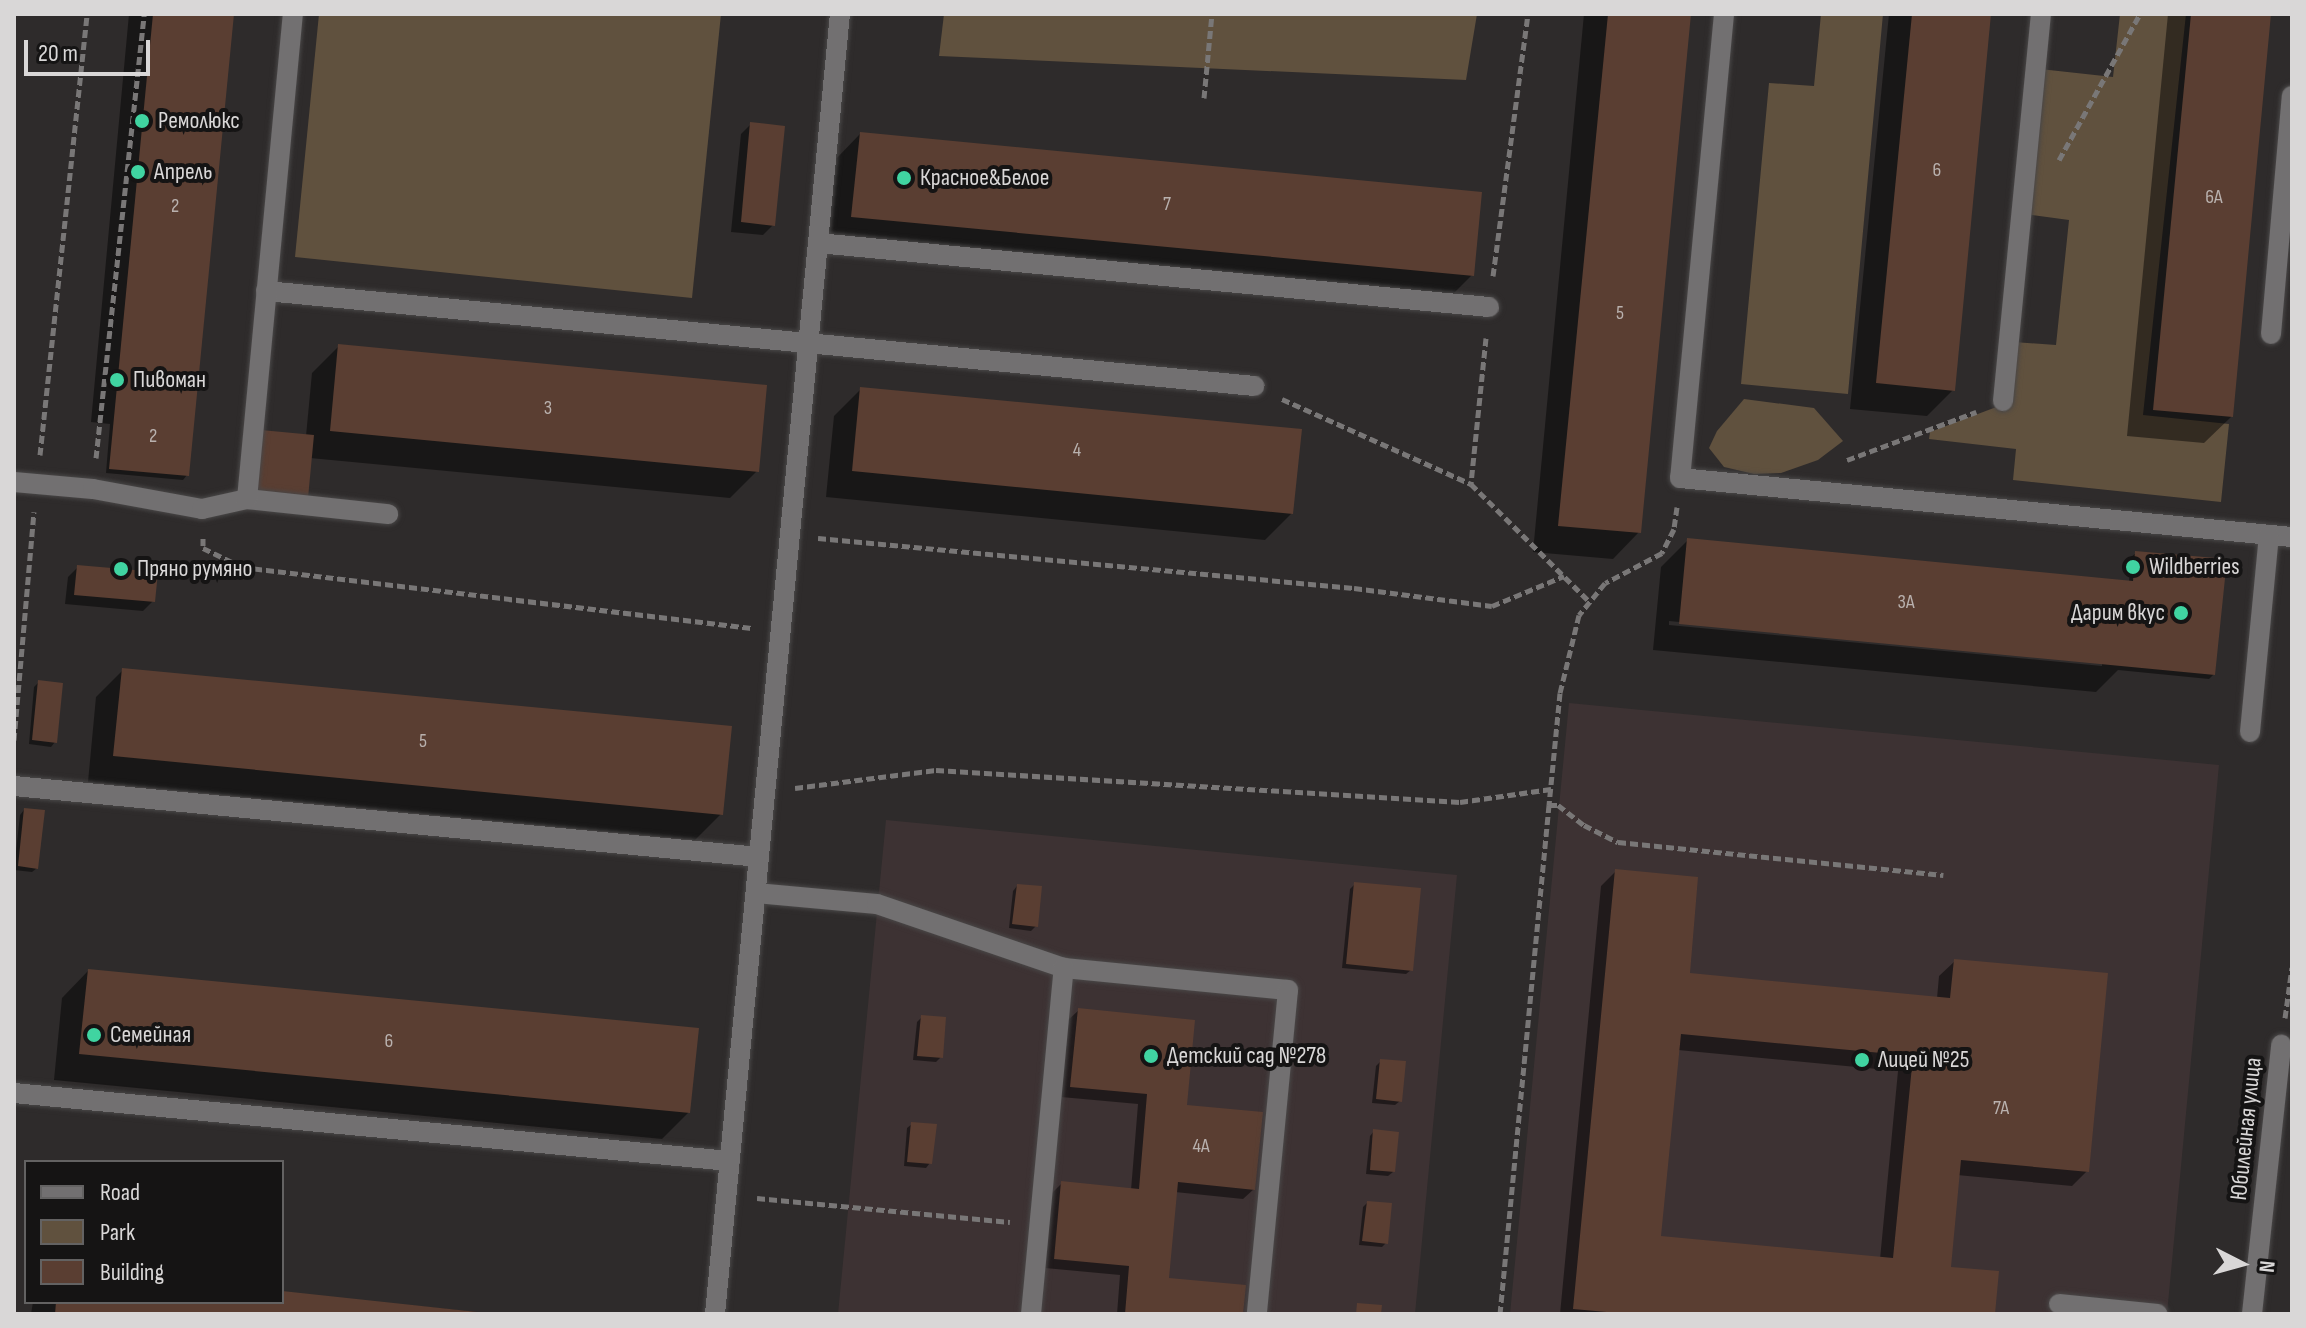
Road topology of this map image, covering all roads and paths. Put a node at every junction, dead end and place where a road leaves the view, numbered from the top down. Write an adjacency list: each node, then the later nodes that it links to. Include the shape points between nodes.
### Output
1 (87, 14): 22 (path)
2 (144, 14): 24 (path)
3 (293, 14): 13 (street)
4 (840, 14): 12 (street)
5 (1212, 14): 10 (path)
6 (1724, 14): 20 (street)
7 (2041, 14): 18 (street)
8 (2140, 14): 11 (path)
9 (2292, 96): 15 (street)
10 (1204, 98)
11 (2057, 164)
12 (818, 243): 14 (street); 16 (street)
13 (266, 291): 16 (street); 25 (street)
14 (1489, 307)
15 (2271, 334)
16 (809, 343): 17 (street); 29 (street)
17 (1254, 386): 23 (path)
18 (2003, 401): 19 (path)
19 (1832, 466)
20 (1680, 478): 28 (street); 36 (path, via 1674,529 1662,553 1605,583 1579,615 1560,693)
21 (14, 482): 22 (street)
22 (37, 483): 24 (street); 34 (path)
23 (1471, 484)
24 (93, 489): 26 (street)
25 (247, 499): 26 (street); 27 (street)
26 (202, 509): 32 (path, via 203,548 242,567)
27 (388, 514)
28 (2269, 535): 30 (street); 33 (street)
29 (790, 536): 31 (path, via 1354,588 1492,606); 32 (street)
30 (2292, 537)
31 (1564, 576)
32 (781, 632): 37 (street)
33 (2250, 732)
34 (14, 740)
35 (14, 786): 39 (street)
36 (1551, 789): 37 (path, via 1460,802 936,770); 38 (path)
37 (766, 792): 39 (street)
38 (1549, 805): 40 (path, via 1558,805 1618,842); 53 (path)
39 (759, 857): 41 (street)
40 (1943, 875)
41 (756, 893): 43 (street, via 877,904); 46 (street)
42 (2292, 967): 44 (path)
43 (1064, 968): 48 (street); 52 (street, via 1288,990)
44 (2281, 1045): 55 (street, Юбилейная улица)
45 (14, 1093): 46 (street)
46 (730, 1161): 47 (street)
47 (727, 1196): 48 (path); 50 (street)
48 (1039, 1225): 51 (street)
49 (2059, 1304): 54 (street)
50 (715, 1314)
51 (1031, 1314)
52 (1257, 1314)
53 (1500, 1314)
54 (2157, 1314)
55 (2252, 1314)

